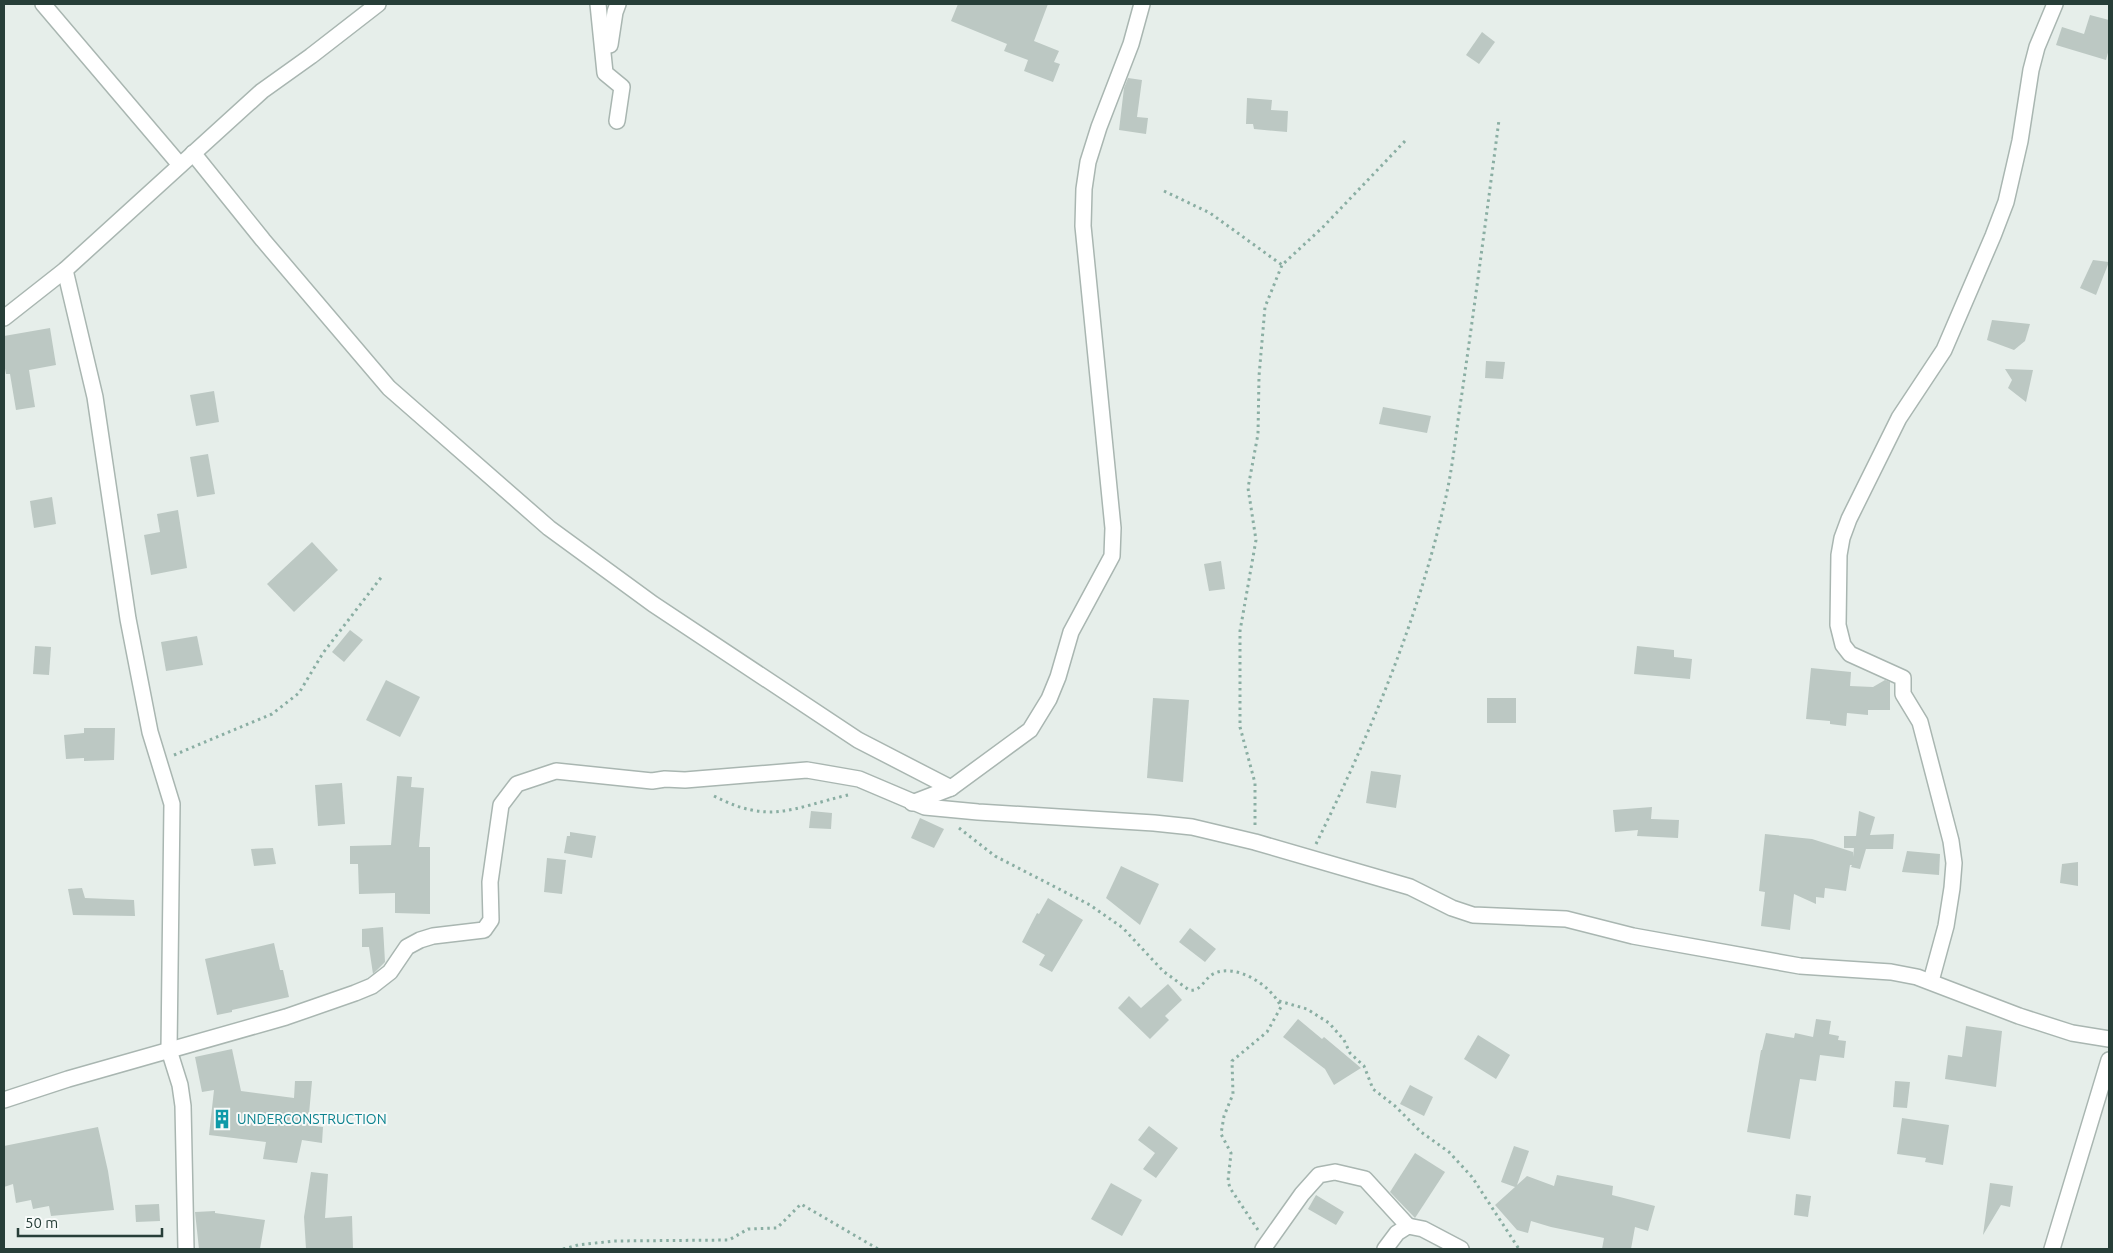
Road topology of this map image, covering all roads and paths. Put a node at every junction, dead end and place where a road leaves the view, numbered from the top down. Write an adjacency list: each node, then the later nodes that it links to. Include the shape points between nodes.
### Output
1 (43, 4): 12 (street)
2 (378, 4): 11 (street, via 262,90)
3 (598, 4): 9 (street, via 605,73 622,87)
4 (618, 4): 7 (street)
5 (1142, 4): 20 (street, via 1088,162 1084,189 1083,226 1113,519 1112,556 1071,632 1049,699 1030,730)
6 (2055, 4): 26 (street, via 2031,70 2006,202 1944,350 1899,418 1849,519 1839,555 1838,626 1843,645 1850,654 1903,678 1902,694 1920,722 1951,840 1954,863 1952,888 1946,926)
7 (610, 45)
8 (1498, 120): 25 (path, via 1482,259 1445,504 1420,593 1378,708)
9 (616, 121)
10 (1406, 140): 14 (path, via 1323,227)
11 (193, 153): 12 (street); 20 (street, via 389,388 549,528 653,604 858,740)
12 (180, 165): 15 (street)
13 (1164, 191): 14 (path, via 1210,213)
14 (1282, 264): 24 (path, via 1265,307 1258,434 1248,488 1256,540 1240,631 1240,726 1255,783)
15 (65, 270): 16 (street); 18 (street, via 95,397 128,619 150,732)
16 (4, 318)
17 (383, 576): 18 (path, via 322,653 299,693 272,714)
18 (159, 761): 29 (street, via 173,814)
19 (878, 788): 21 (path, via 802,809 766,812 735,806); 22 (street); 29 (street, via 859,779 794,770 652,781 556,771 518,784 501,805 490,882 491,920 484,930 420,940 406,947 390,972 372,986 286,1017)
20 (951, 788): 22 (street)
21 (710, 793)
22 (912, 803): 23 (street)
23 (936, 808): 24 (street, via 1192,827); 27 (path, via 994,856 1074,895 1123,928 1163,971 1189,990 1200,988 1214,973 1236,972 1265,984)
24 (1255, 842): 25 (street)
25 (1309, 858): 26 (street, via 1410,887 1473,915 1566,919 1634,936 1800,966 1890,972)
26 (1931, 981): 28 (street, via 2019,1016 2072,1033)
27 (1279, 1001): 33 (path, via 1281,1007 1267,1032 1232,1061 1234,1094 1224,1116 1221,1134 1231,1154 1230,1188 1260,1235); 40 (path, via 1307,1009 1329,1023 1344,1040 1350,1053 1364,1066 1374,1089 1421,1132 1449,1152 1472,1177)
28 (2109, 1039)
29 (169, 1050): 31 (street); 34 (street, via 183,1106)
30 (2109, 1060): 41 (street)
31 (4, 1100)
32 (1408, 1226): 33 (street, via 1365,1179 1335,1172 1319,1175); 38 (street, via 1397,1233); 39 (street, via 1423,1229)
33 (1273, 1235): 37 (street)
34 (186, 1249)
35 (563, 1249): 36 (path, via 614,1241 729,1240 748,1229 777,1228 800,1204)
36 (878, 1249)
37 (1264, 1249)
38 (1386, 1249)
39 (1460, 1249)
40 (1518, 1249)
41 (2052, 1249)

